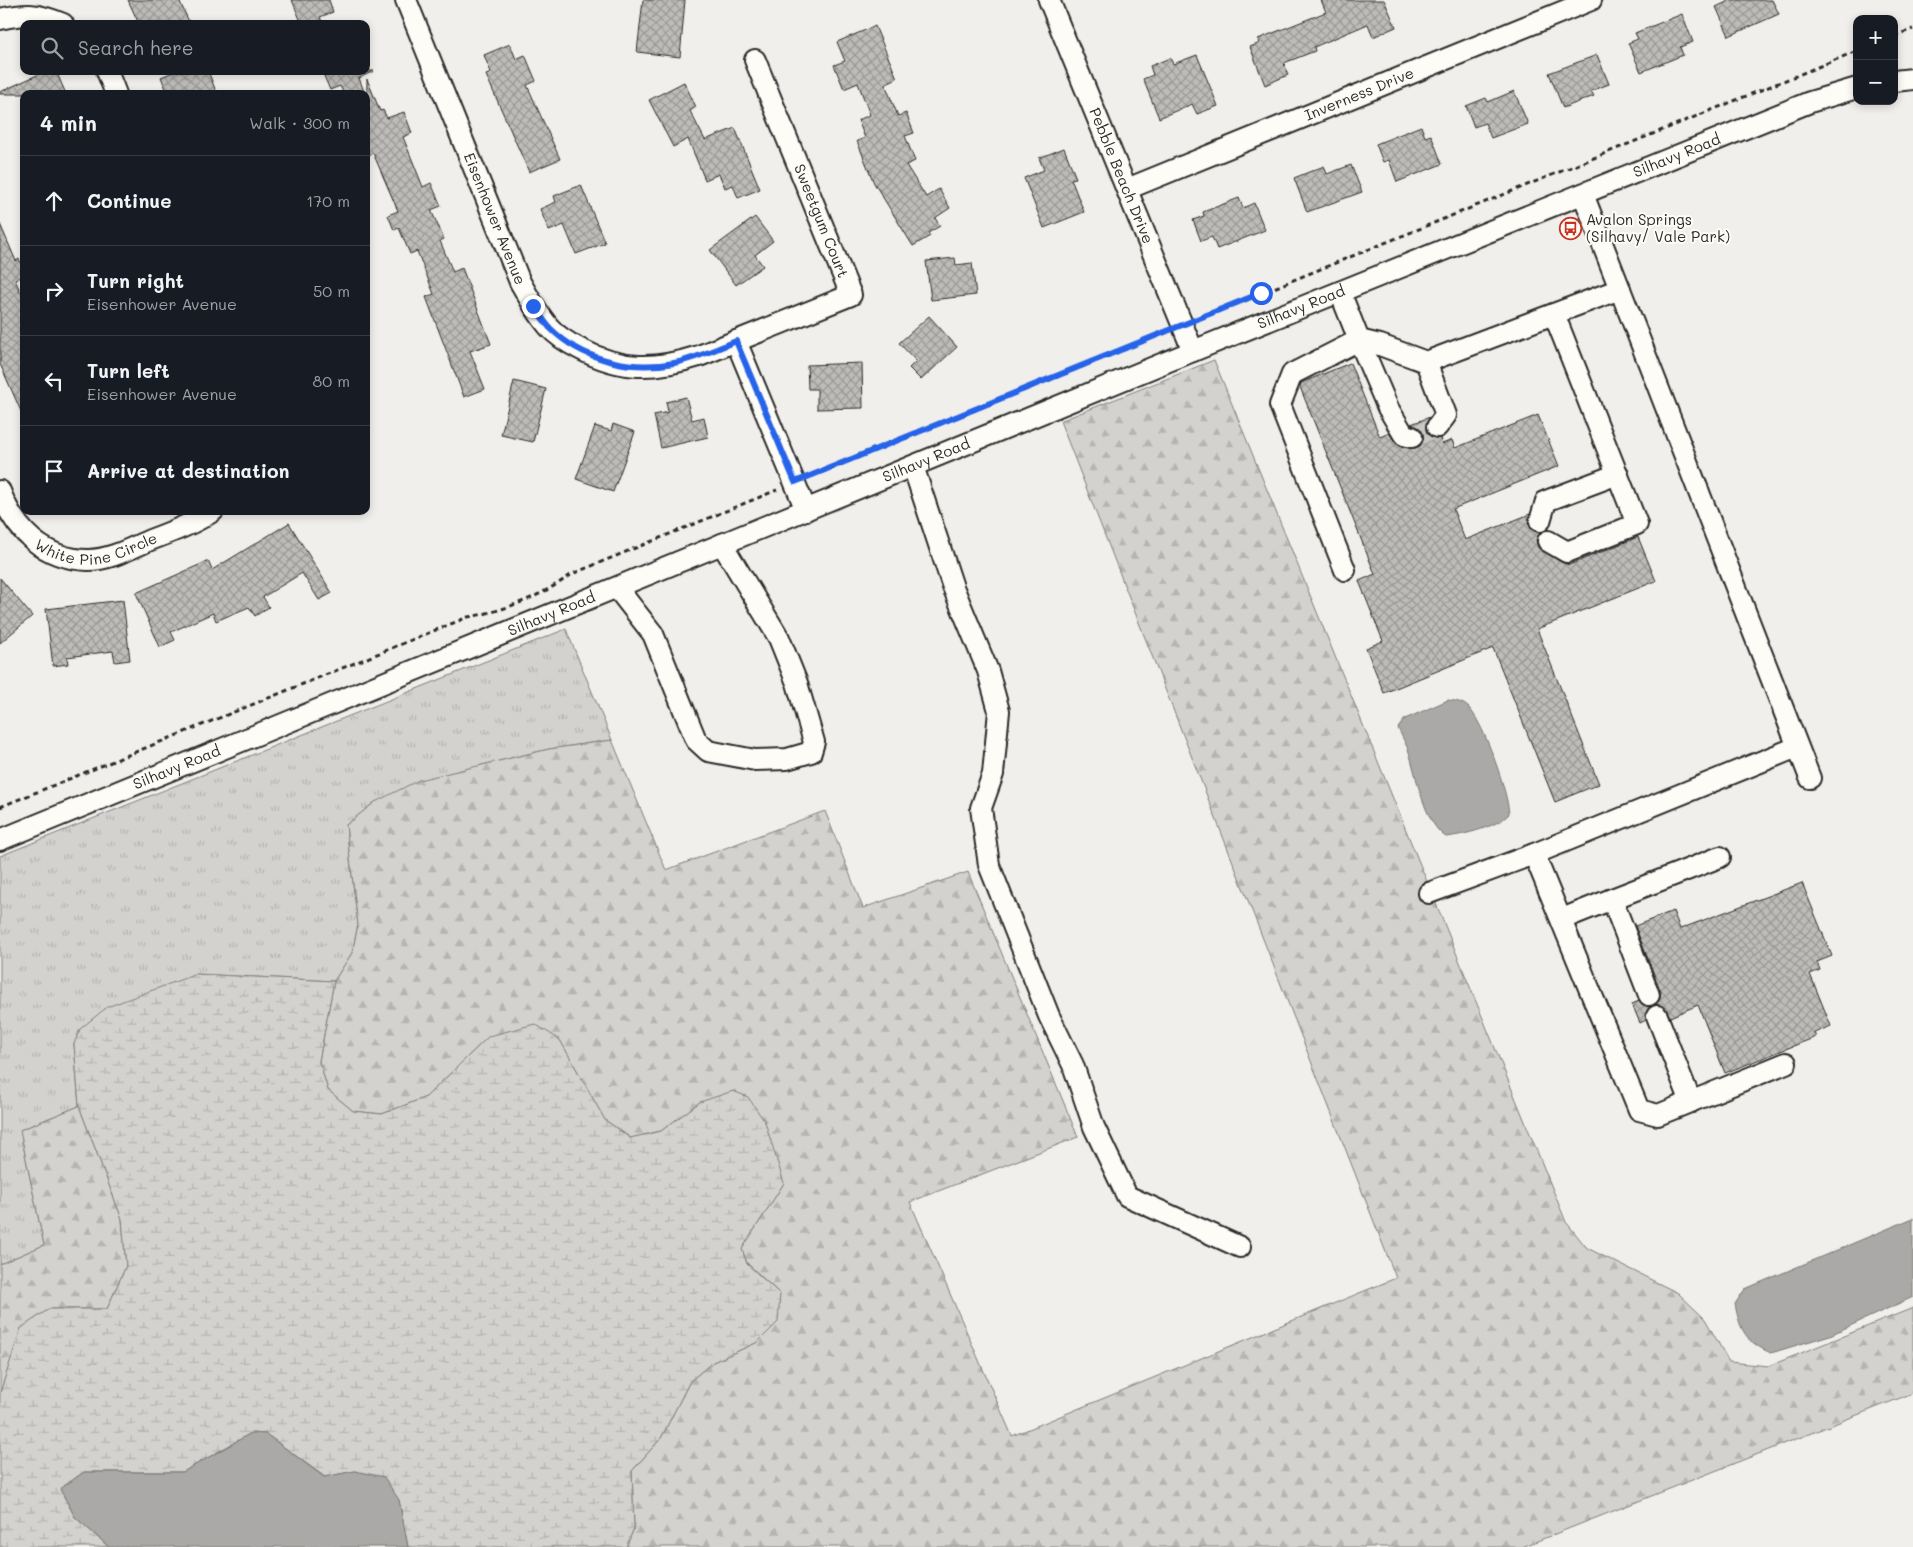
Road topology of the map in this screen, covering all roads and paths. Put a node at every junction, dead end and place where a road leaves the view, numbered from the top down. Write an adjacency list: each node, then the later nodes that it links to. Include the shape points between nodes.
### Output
1 (406, 0): 22 (street, Eisenhower Avenue, via 520,282 550,328 600,359 626,365 676,363)
2 (1049, 0): 15 (street, Pebble Beach Drive)
3 (1591, 0): 15 (street, Inverness Drive)
4 (0, 19): 5 (street, via 24,14)
5 (54, 20)
6 (1913, 29): 7 (path)
7 (1898, 35)
8 (1853, 53): 20 (path)
9 (755, 60): 22 (street, Sweetgum Court, via 851,295)
10 (109, 75): 14 (street)
11 (1913, 79): 12 (street)
12 (1898, 81)
13 (1853, 89): 16 (street, Silhavy Road, via 1810,102)
14 (114, 90)
15 (1127, 189): 20 (street, Pebble Beach Drive)
16 (1583, 194): 17 (street); 18 (street, Silhavy Road)
17 (1620, 289): 19 (street); 38 (street)
18 (1340, 292): 21 (street); 23 (street, Silhavy Road)
19 (1554, 314): 24 (street); 28 (street)
20 (1183, 325): 23 (street, Pebble Beach Drive); 29 (path)
21 (1359, 340): 24 (street); 26 (street, via 1388,408 1404,435); 36 (street, via 1292,374 1280,405)
22 (736, 341): 29 (street)
23 (1193, 351): 27 (street, Silhavy Road)
24 (1426, 362): 25 (street, via 1446,415)
25 (1437, 427)
26 (1412, 437)
27 (913, 466): 31 (street, Silhavy Road); 51 (street, via 953,587 988,672 999,711 993,774 981,808 988,865 1049,1016 1073,1065 1094,1126 1127,1196)
28 (1618, 474): 33 (street, via 1546,501); 34 (street, via 1637,524 1566,552)
29 (795, 482): 31 (street); 40 (path, via 572,574 555,587 492,613 468,617)
30 (0, 491): 32 (street, White Pine Circle, via 14,522 28,537 63,555 88,560 110,556)
31 (806, 510): 35 (street, Silhavy Road)
32 (206, 515)
33 (1540, 521)
34 (1548, 541)
35 (722, 544): 37 (street, Silhavy Road); 37 (street, via 779,638 797,683 814,742 811,752 787,759 755,760 708,751 696,740 653,634)
36 (1345, 570)
37 (617, 588): 41 (street, Silhavy Road)
38 (1797, 746): 39 (street); 42 (street)
39 (1810, 778)
40 (0, 807)
41 (0, 840)
42 (1534, 854): 44 (street); 46 (street)
43 (1720, 857): 45 (street)
44 (1429, 893)
45 (1612, 899): 46 (street); 47 (street)
46 (1562, 918): 50 (street, via 1639,1110 1658,1115)
47 (1649, 995)
48 (1657, 1016): 50 (street)
49 (1786, 1063): 50 (street)
50 (1691, 1102)
51 (1240, 1246)

